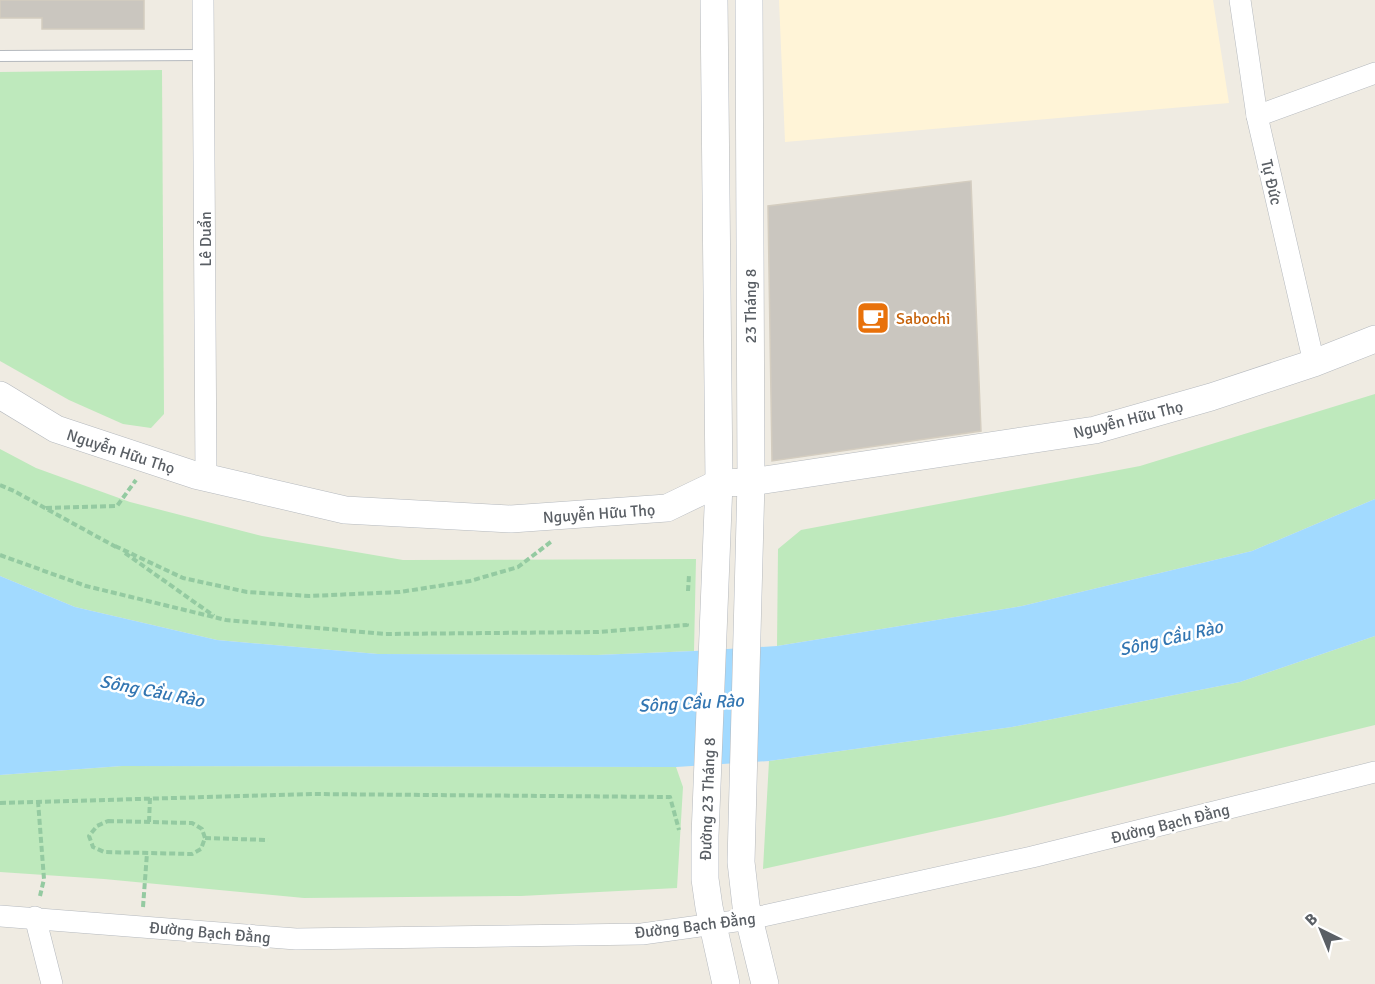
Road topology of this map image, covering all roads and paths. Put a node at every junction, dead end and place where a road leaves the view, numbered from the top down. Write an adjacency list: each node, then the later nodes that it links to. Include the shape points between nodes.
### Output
1 (203, 0): 5 (street, Lê Duẩn)
2 (714, 0): 15 (street, 23 Tháng 8)
3 (749, 0): 14 (street, 23 Tháng 8)
4 (1240, 0): 8 (street, Tự Đức)
5 (203, 55): 6 (lane); 13 (street, Lê Duẩn)
6 (0, 56)
7 (1375, 73): 8 (street)
8 (1257, 116): 10 (street, Tự Đức)
9 (1375, 339): 10 (street, Nguyễn Hữu Thọ)
10 (1314, 363): 14 (street, Nguyễn Hữu Thọ, via 1095,430)
11 (0, 395): 12 (street, Nguyễn Hữu Thọ, via 56,429)
12 (151, 461): 13 (street, Nguyễn Hữu Thọ); 17 (path, via 117,506)
13 (206, 478): 18 (street, Nguyễn Hữu Thọ, via 345,510 511,519)
14 (751, 482): 15 (street, Nguyễn Hữu Thọ); 37 (street, 23 Tháng 8, via 741,862)
15 (719, 483): 18 (street, Nguyễn Hữu Thọ, via 667,508); 23 (street, 23 Tháng 8)
16 (0, 485): 17 (path)
17 (45, 508): 19 (path)
18 (575, 515): 19 (path, via 548,545 518,567 470,581 400,592 309,596 247,592 183,578)
19 (115, 546): 25 (path)
20 (0, 555): 25 (path, via 86,586)
21 (693, 569): 22 (path, via 688,579)
22 (687, 602)
23 (715, 612): 38 (street, Đường 23 Tháng 8, via 705,879)
24 (687, 613): 25 (path, via 687,625 550,633 385,634)
25 (217, 618)
26 (1375, 772): 37 (street, Đường Bạch Đằng, via 1032,857)
27 (150, 798): 28 (path); 30 (path); 31 (path, via 312,794 670,797)
28 (38, 801): 29 (path); 36 (path, via 44,879)
29 (0, 803)
30 (149, 822): 32 (path, via 192,823 202,829); 34 (path, via 108,821 89,836 93,847 104,852)
31 (681, 835)
32 (206, 838): 33 (path); 34 (path, via 201,849 192,854)
33 (268, 840)
34 (147, 853): 39 (path)
35 (0, 916): 36 (street, Đường Bạch Đằng)
36 (34, 917): 39 (street, Đường Bạch Đằng); 40 (street)
37 (750, 919): 38 (street, Đường Bạch Đằng); 42 (street)
38 (713, 925): 39 (street, Đường Bạch Đằng, via 642,934 296,939); 41 (street, Đường 23 Tháng 8)
39 (142, 926)
40 (51, 984)
41 (726, 984)
42 (765, 984)

